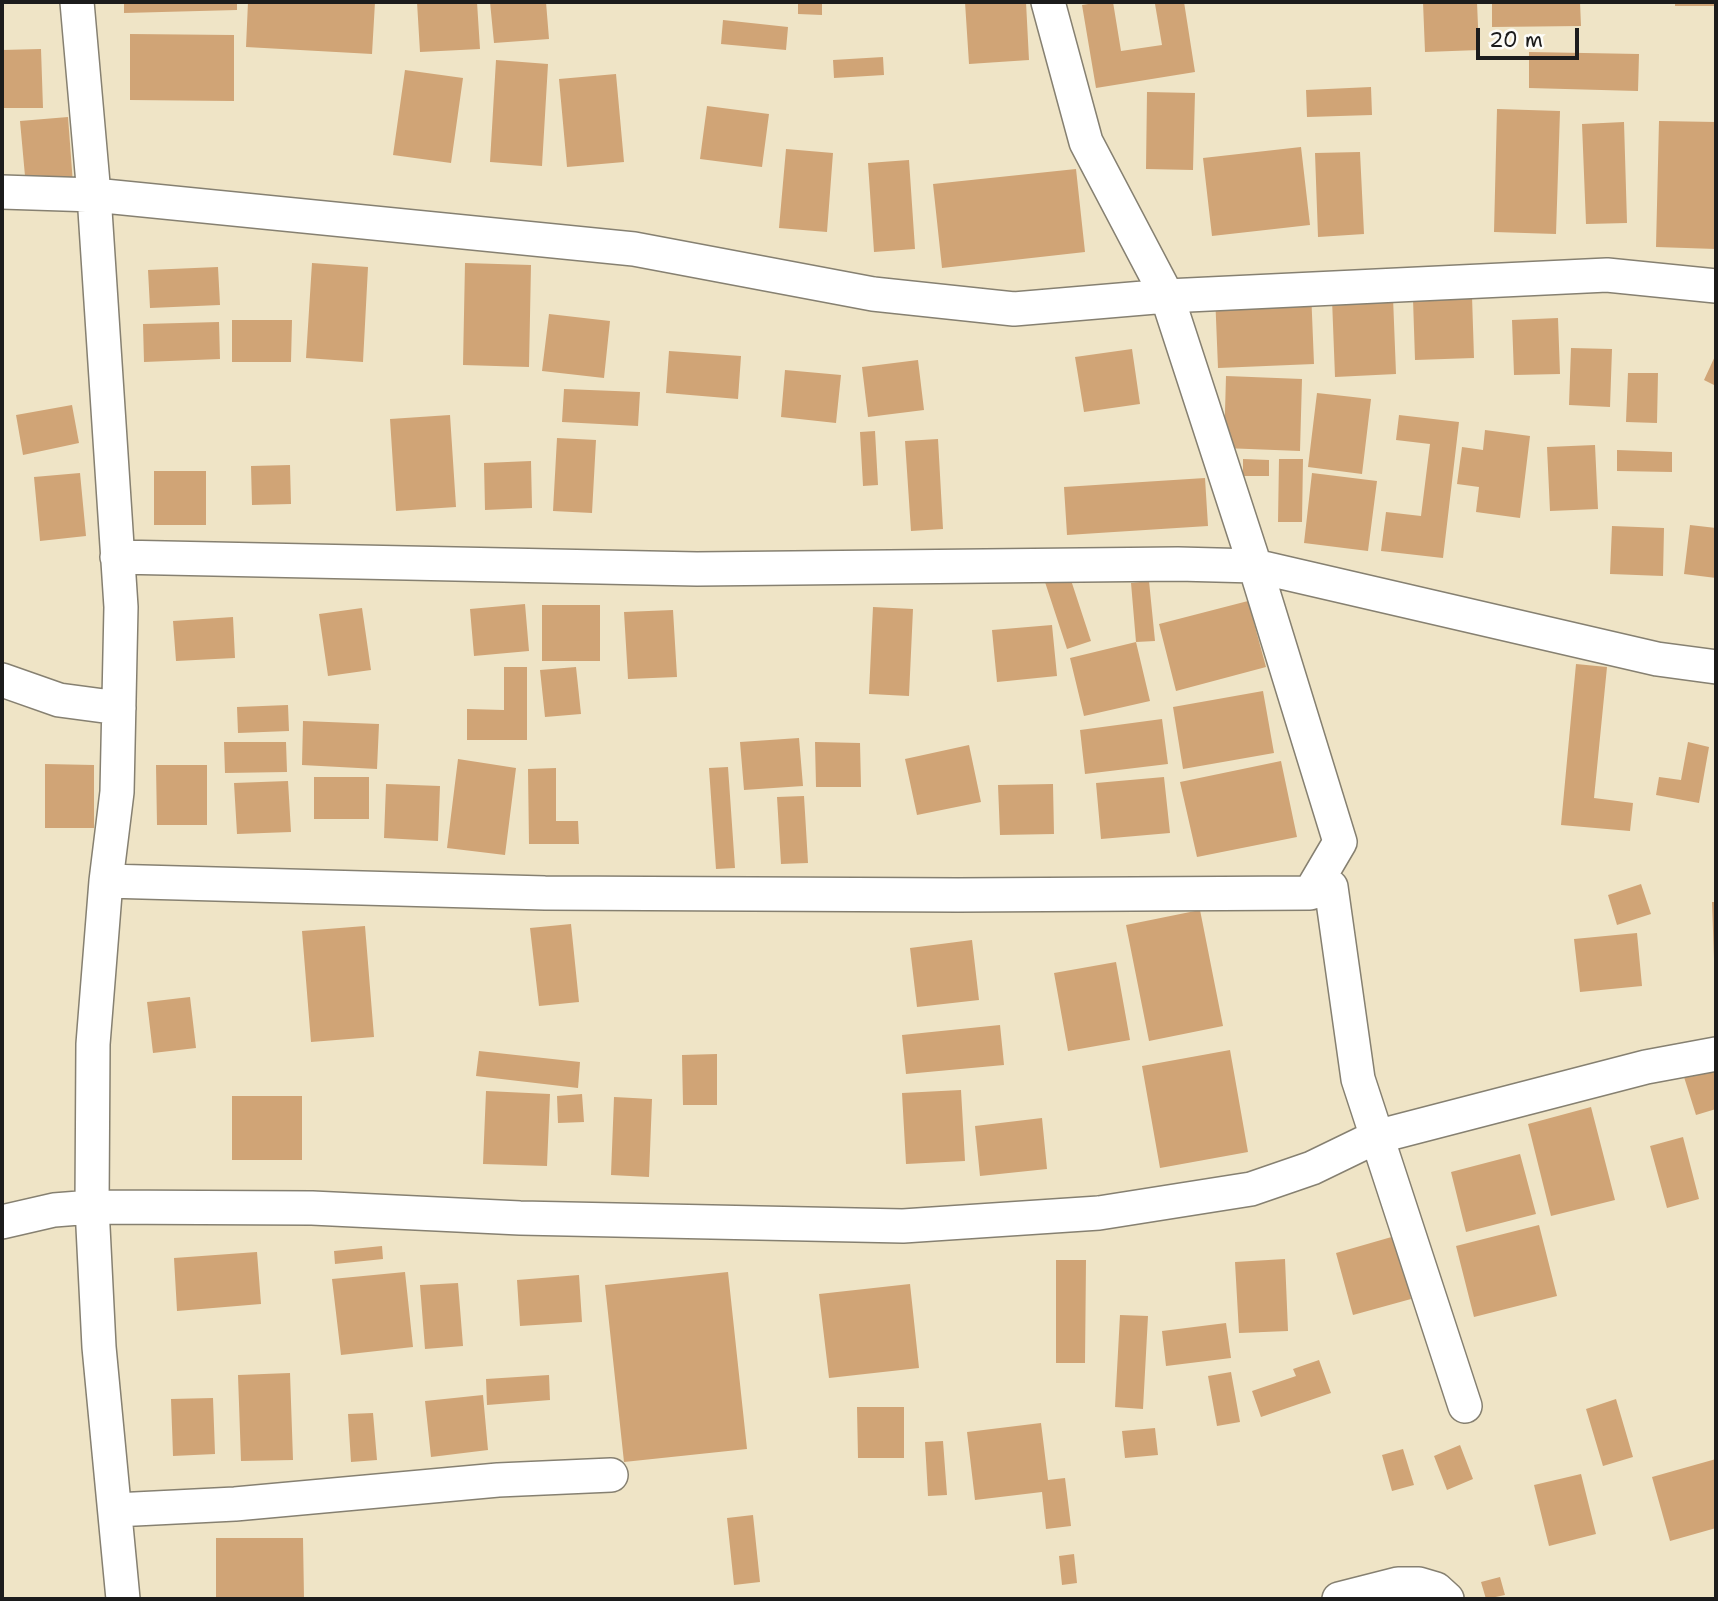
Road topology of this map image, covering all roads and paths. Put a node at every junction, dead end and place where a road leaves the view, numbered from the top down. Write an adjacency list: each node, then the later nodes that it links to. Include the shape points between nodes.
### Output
1 (77, 2): 4 (street)
2 (1048, 2): 6 (street, via 1086,142)
3 (2, 192): 4 (street)
4 (94, 195): 6 (street, via 634,249 873,294 1014,309); 7 (street)
5 (1716, 286): 6 (street, via 1607,275)
6 (1167, 296): 8 (street)
7 (117, 557): 8 (street, via 697,569); 11 (street)
8 (1255, 566): 9 (street, via 1657,659); 13 (street, via 1340,842)
9 (1716, 667)
10 (2, 680): 11 (street, via 59,700)
11 (119, 708): 12 (street, via 117,792)
12 (106, 881): 13 (street, via 559,893); 16 (street, via 93,1044)
13 (1310, 893): 15 (street, via 1331,887 1358,1079)
14 (1716, 1054): 15 (street, via 1646,1067)
15 (1377, 1137): 16 (street, via 1312,1168 1251,1189 1099,1213 903,1226 520,1218 312,1208); 18 (street)
16 (92, 1207): 17 (street); 20 (street, via 99,1347)
17 (2, 1222)
18 (1465, 1406)
19 (611, 1475): 20 (street)
20 (115, 1510): 21 (street)
21 (123, 1599)
22 (1339, 1599): 23 (street, via 1398,1584 1436,1589)
23 (1447, 1599)

